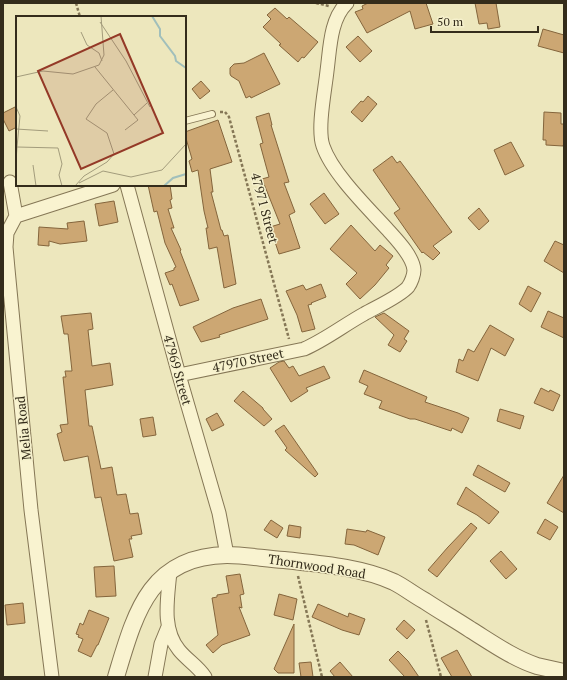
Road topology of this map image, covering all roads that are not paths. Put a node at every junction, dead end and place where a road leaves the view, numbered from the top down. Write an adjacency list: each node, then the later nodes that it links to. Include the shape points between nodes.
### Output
1 (347, 3): 8 (street, 47970 Street, via 336,20 331,40 322,119 322,146 333,166 404,248 414,269 408,287 304,349)
2 (212, 114): 3 (lane)
3 (186, 121)
4 (10, 182): 7 (street)
5 (110, 186): 7 (street)
6 (127, 186): 8 (street, 47969 Street)
7 (16, 216): 13 (street, Melia Road, via 7,233 7,262 31,510)
8 (179, 375): 9 (street, 47969 Street, via 219,513)
9 (227, 555): 10 (street, Thornwood Road, via 196,559); 12 (street, Thornwood Road, via 343,568 394,582 497,647 537,666)
10 (170, 571): 11 (street); 14 (street, Thornwood Road, via 154,586 143,602 130,628)
11 (168, 627): 15 (street, via 161,644); 16 (street, via 179,650)
12 (564, 672)
13 (52, 677)
14 (116, 677)
15 (155, 677)
16 (205, 677)

